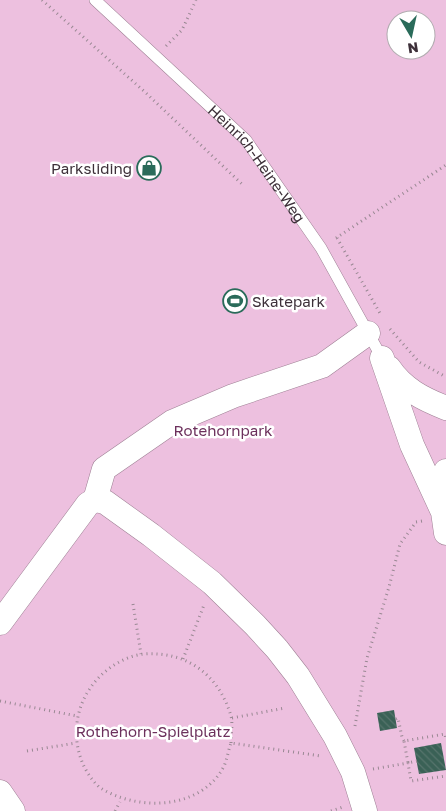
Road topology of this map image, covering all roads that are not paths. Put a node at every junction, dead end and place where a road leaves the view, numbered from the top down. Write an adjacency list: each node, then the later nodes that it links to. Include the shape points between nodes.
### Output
1 (95, 0): 2 (lane, Heinrich-Heine-Weg, via 246,140)
2 (381, 328): 3 (lane, Heinrich-Heine-Weg); 6 (street, via 322,366 233,396 172,422 104,469)
3 (382, 358): 4 (street, Heinrich-Heine-Weg, via 404,387); 7 (street, Heinrich-Heine-Weg, via 412,445)
4 (446, 408)
5 (446, 471): 7 (street, via 441,498)
6 (95, 500): 8 (street, via 88,504); 11 (street, via 105,502 151,535 212,584 255,625 298,676 322,714 350,766)
7 (444, 522)
8 (0, 623)
9 (0, 792): 10 (street)
10 (13, 811)
11 (365, 811)

